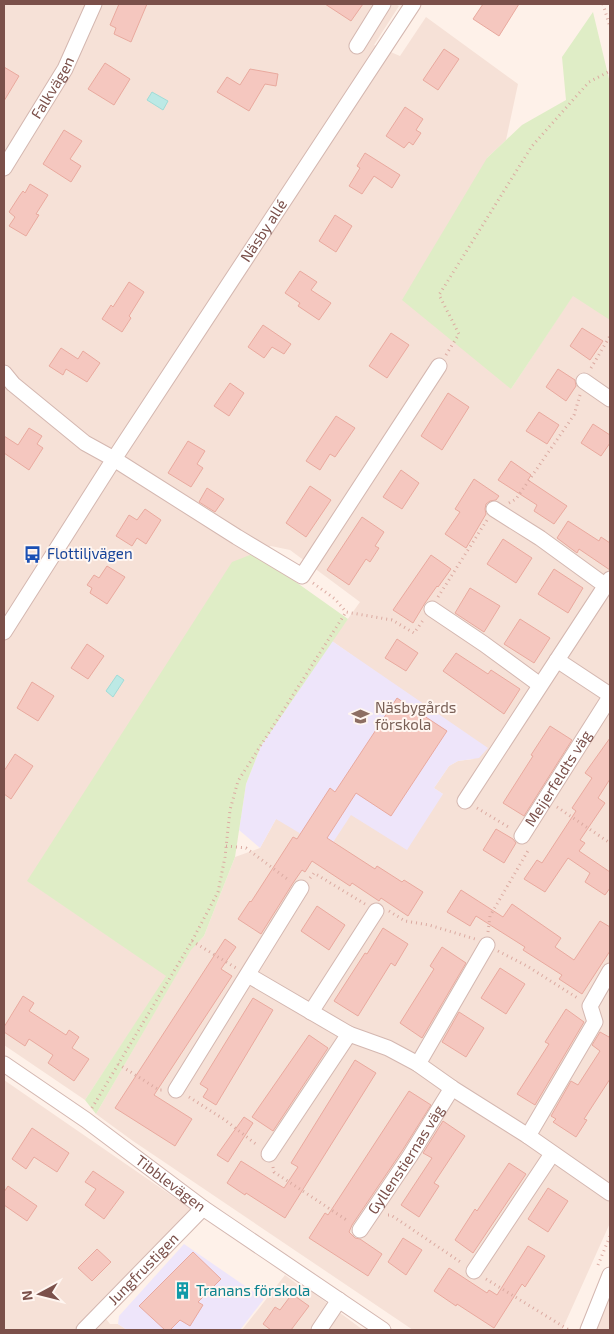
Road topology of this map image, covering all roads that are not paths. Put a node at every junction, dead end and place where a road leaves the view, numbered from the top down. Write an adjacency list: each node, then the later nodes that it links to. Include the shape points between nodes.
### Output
1 (94, 4): 5 (street, Falkvägen, via 65,69)
2 (383, 4): 4 (street)
3 (413, 4): 10 (street, Näsby allé)
4 (357, 46)
5 (4, 168)
6 (439, 366): 10 (street, via 302,576)
7 (4, 373): 10 (street, via 85,444)
8 (584, 381): 9 (street)
9 (610, 399)
10 (114, 459): 14 (street, Näsby allé)
11 (494, 509): 12 (street)
12 (608, 582): 15 (street)
13 (432, 609): 16 (street)
14 (4, 632)
15 (558, 660): 16 (street); 17 (street, Meijerfeldts väg)
16 (540, 685): 18 (street)
17 (610, 696): 19 (street, Meijerfeldts väg)
18 (465, 801)
19 (522, 836)
20 (301, 888): 24 (street)
21 (376, 911): 25 (street)
22 (488, 945): 28 (street)
23 (610, 971): 31 (street, via 590,1006 595,1022)
24 (248, 975): 25 (street, Gyllenstiernas väg); 30 (street)
25 (311, 1012): 26 (street, Gyllenstiernas väg)
26 (350, 1034): 28 (street, Gyllenstiernas väg, via 388,1048); 32 (street)
27 (4, 1064): 35 (street, Tibblevägen, via 86,1120)
28 (418, 1064): 29 (street, Gyllenstiernas väg)
29 (452, 1088): 31 (street, Gyllenstiernas väg); 36 (street, Gyllenstiernas väg)
30 (176, 1090)
31 (528, 1136): 33 (street, Gyllenstiernas väg)
32 (269, 1154)
33 (552, 1154): 34 (street, Gyllenstiernas väg); 37 (street)
34 (610, 1193)
35 (203, 1208): 39 (street, Tibblevägen); 40 (street, Jungfrustigen)
36 (360, 1230)
37 (474, 1271)
38 (610, 1275): 43 (street)
39 (338, 1300): 41 (street); 42 (street, Tibblevägen)
40 (84, 1330)
41 (319, 1330)
42 (382, 1330)
43 (588, 1330)

